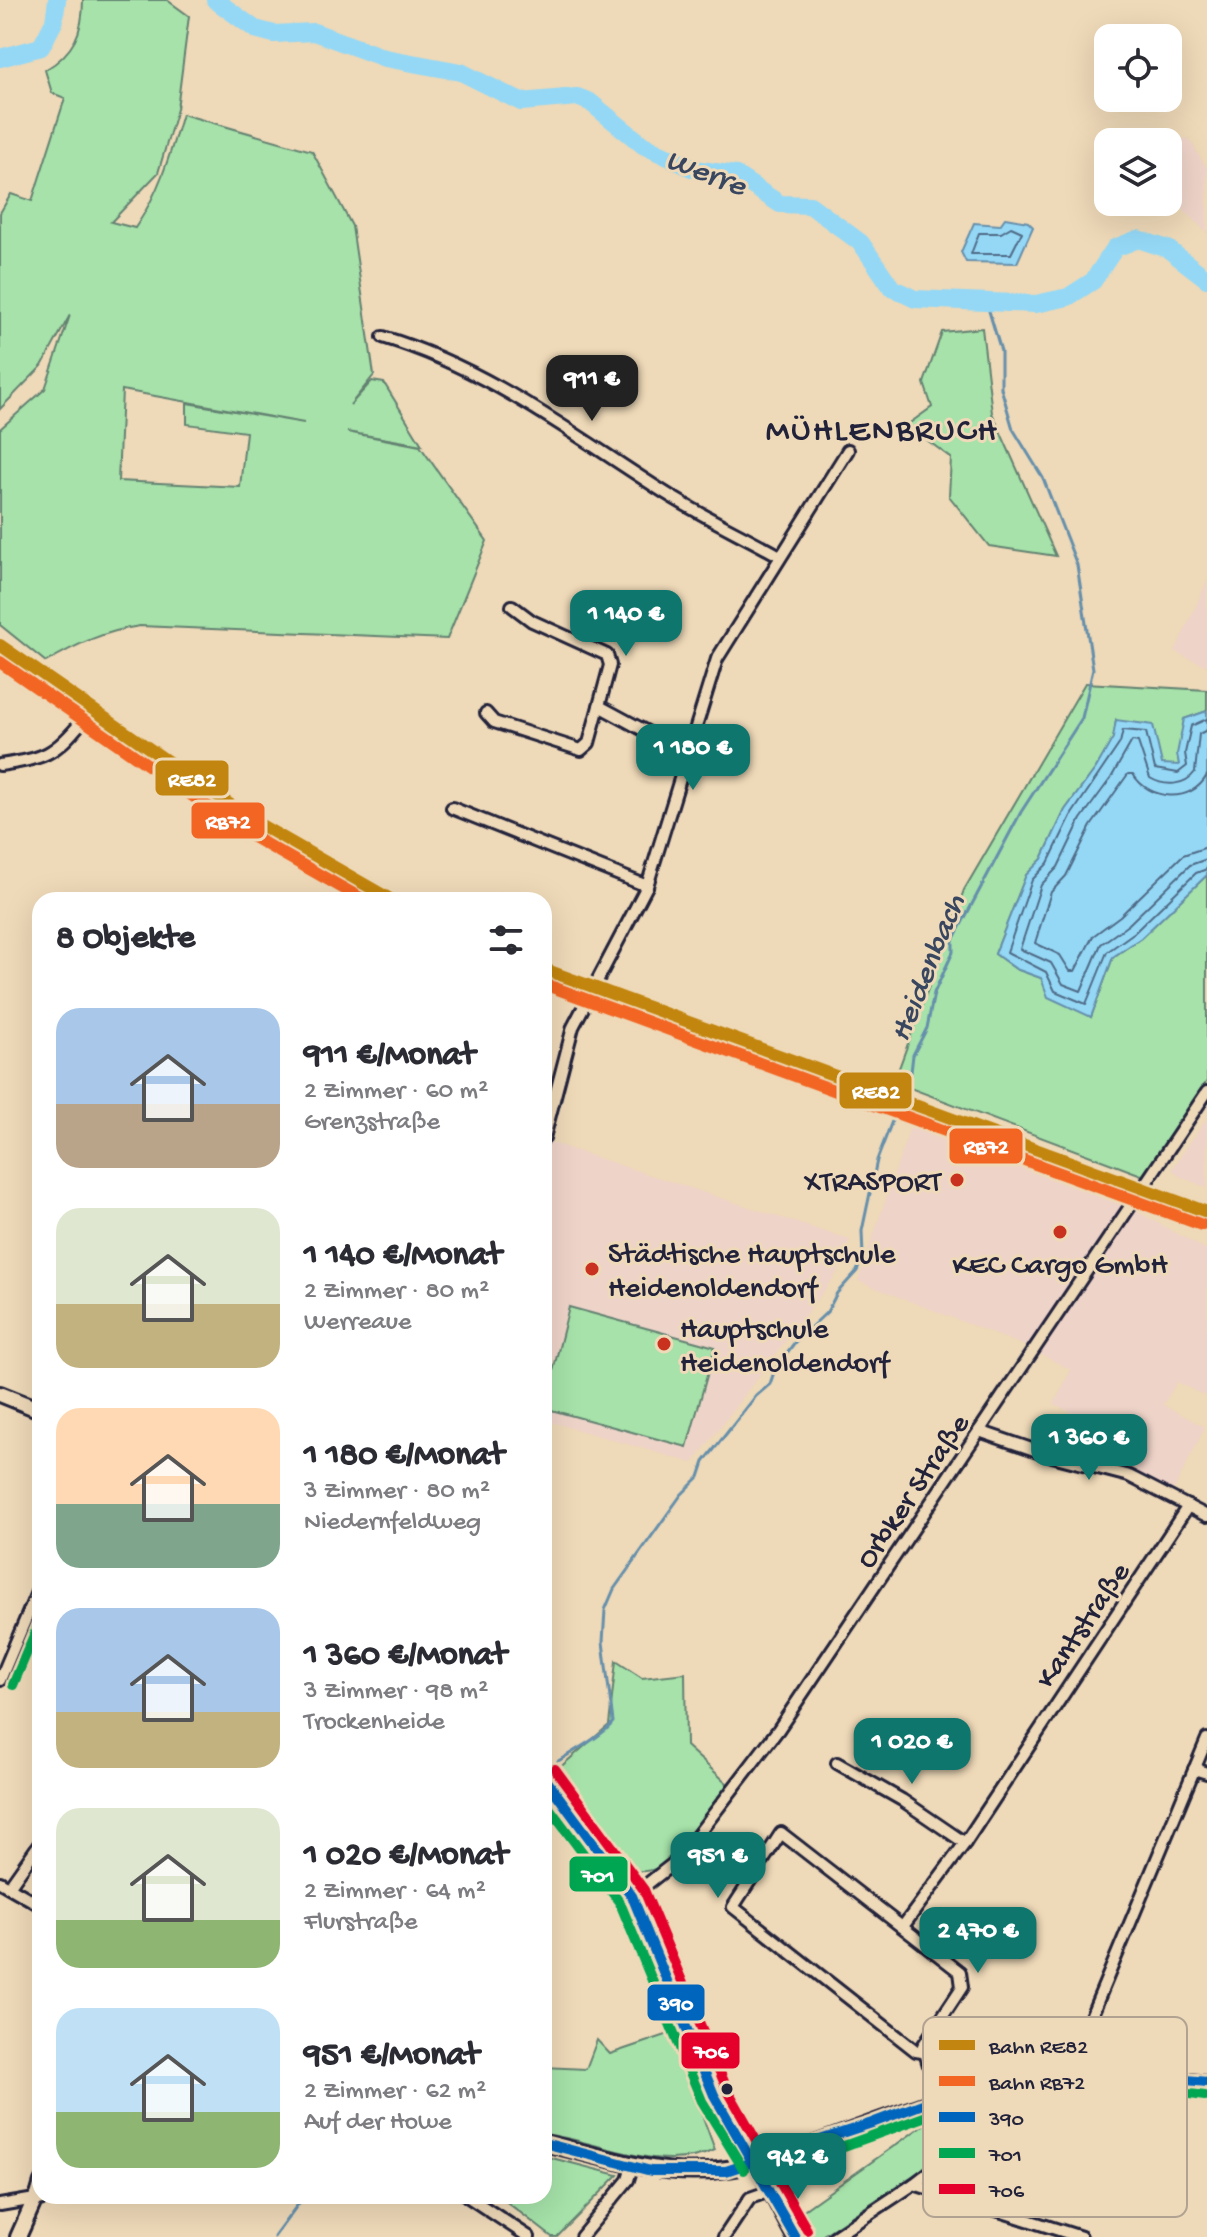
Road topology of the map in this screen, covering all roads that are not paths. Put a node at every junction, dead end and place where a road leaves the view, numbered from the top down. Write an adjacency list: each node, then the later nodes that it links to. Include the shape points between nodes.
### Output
1 (383, 337): 3 (street, via 477,374 552,416 658,489)
2 (848, 450): 3 (street)
3 (780, 556): 10 (street, via 717,659)
4 (512, 606): 6 (street, via 532,621 607,655 610,665)
5 (0, 660): 8 (street)
6 (599, 706): 7 (street, via 589,743 581,750 494,722); 10 (street)
7 (486, 713)
8 (83, 720): 9 (street); 11 (street, via 60,749 42,758)
9 (125, 749)
10 (686, 753): 13 (street)
11 (0, 765)
12 (452, 808): 13 (street)
13 (647, 886): 15 (street, via 573,1027)
14 (1207, 1092): 18 (street, Orbker Straße)
15 (552, 1107)
16 (0, 1394): 17 (main road)
17 (32, 1407)
18 (979, 1431): 19 (street, via 1129,1476); 31 (street, Orbker Straße, via 778,1730 679,1859)
19 (1188, 1506): 20 (street); 28 (street, Kantstraße)
20 (1207, 1516)
21 (32, 1604): 22 (street)
22 (0, 1680)
23 (1207, 1739): 25 (street)
24 (837, 1763): 28 (street)
25 (1194, 1769): 26 (street); 35 (street)
26 (1207, 1773)
27 (552, 1788): 31 (main road)
28 (965, 1843): 33 (street, Kantstraße)
29 (32, 1852): 30 (street)
30 (4, 1885): 32 (street)
31 (632, 1896): 42 (main road, via 714,2095)
32 (32, 1901)
33 (904, 1925): 34 (street, via 954,1965 961,1979 962,1987); 37 (street, via 781,1833 733,1907)
34 (941, 2017)
35 (1091, 2017)
36 (923, 2048): 37 (street)
37 (922, 2052)
38 (1187, 2080): 39 (street)
39 (1207, 2082)
40 (923, 2103): 42 (street)
41 (552, 2145): 43 (main road)
42 (756, 2163): 43 (main road, via 703,2173); 47 (main road)
43 (632, 2167): 55 (street, via 628,2180)
44 (923, 2177): 45 (street)
45 (914, 2184): 46 (street); 58 (street)
46 (923, 2187)
47 (770, 2191): 56 (street, via 750,2198); 57 (main road)
48 (32, 2199): 51 (street)
49 (36, 2204): 53 (main road)
50 (479, 2204): 54 (street)
51 (0, 2205)
52 (1018, 2217): 59 (street)
53 (18, 2237)
54 (529, 2237)
55 (581, 2237)
56 (724, 2237)
57 (795, 2237)
58 (834, 2237)
59 (1081, 2237)

